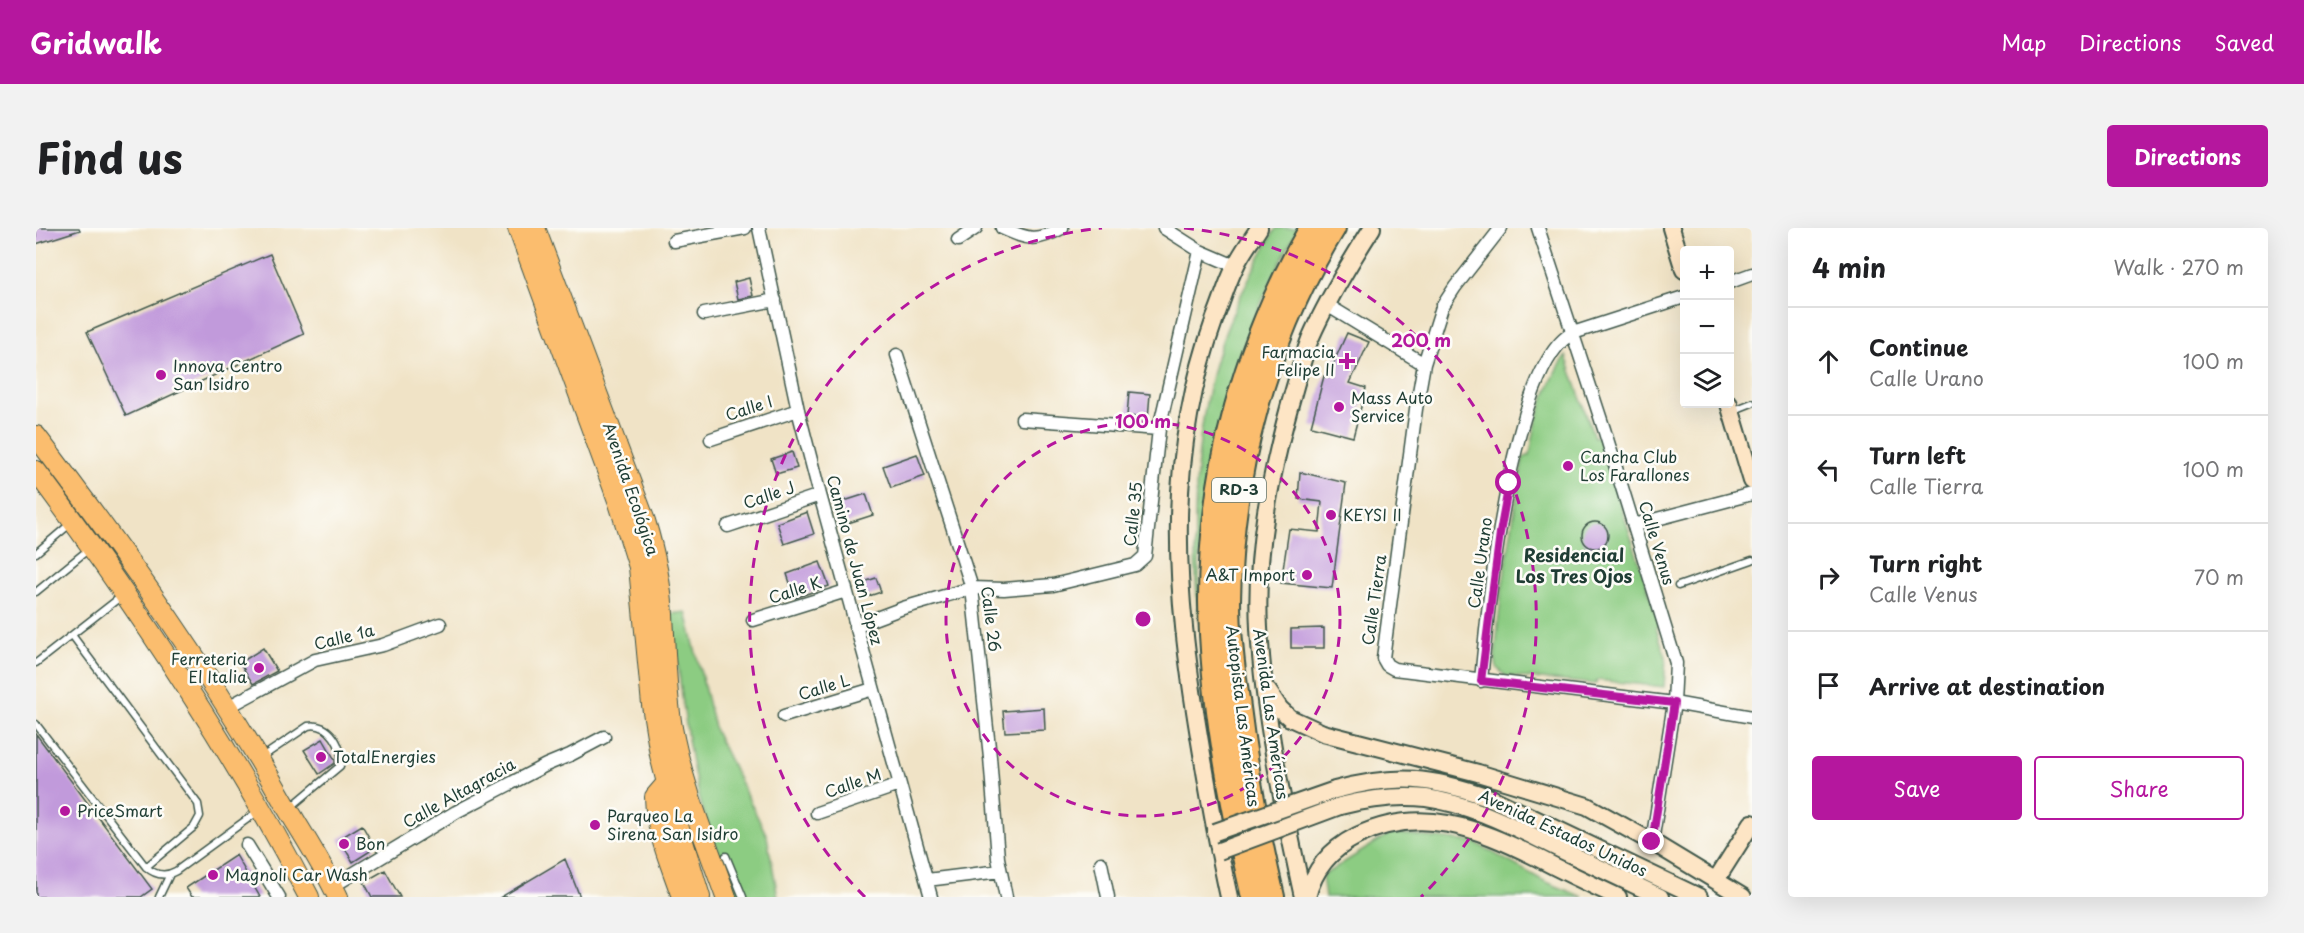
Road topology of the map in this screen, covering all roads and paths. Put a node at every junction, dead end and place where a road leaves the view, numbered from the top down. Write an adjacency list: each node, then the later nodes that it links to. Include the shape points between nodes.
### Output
1 (518, 228): 68 (main road, Avenida Ecológica, via 639,567 652,705)
2 (535, 228): 75 (main road, Avenida Ecológica, via 653,548 663,613 672,726 681,770)
3 (745, 228): 17 (street)
4 (759, 228): 24 (street, Camino de Juan López)
5 (976, 228): 16 (street)
6 (1002, 228): 7 (street, via 1028,239 1044,237)
7 (1062, 228)
8 (1164, 228): 18 (street)
9 (1258, 228): 20 (street)
10 (1311, 228): 101 (highway, Autopista Las Américas / RD-3, via 1271,306 1242,382 1224,458 1213,535 1210,600 1214,668)
11 (1334, 228): 102 (highway, Autopista Las Américas / RD-3, via 1305,279 1270,363 1245,459 1233,535 1229,602 1234,674 1247,769)
12 (1372, 228): 25 (street, Avenida Las Américas)
13 (1501, 228): 29 (street, Calle Tierra, via 1442,307)
14 (1538, 228): 27 (street, Calle Venus)
15 (1671, 228): 19 (street)
16 (958, 240)
17 (674, 241)
18 (1200, 251): 20 (street); 35 (street, Calle 35)
19 (1680, 257)
20 (1235, 266): 74 (street, via 1197,376 1183,460 1178,530 1180,599 1191,689)
21 (1752, 274): 22 (street)
22 (1734, 281)
23 (1680, 298): 27 (street, Calle Urano)
24 (775, 300): 26 (street); 33 (street, Camino de Juan López)
25 (1327, 304): 29 (street); 59 (street, Avenida Las Américas, via 1298,378 1268,502 1258,588)
26 (704, 314)
27 (1573, 333): 43 (street, Calle Venus); 58 (street, Calle Urano, via 1563,338 1548,356 1520,427 1500,533)
28 (897, 355): 49 (street, Calle 26)
29 (1424, 364): 58 (street, Calle Tierra, via 1383,658 1394,669)
30 (1752, 404): 31 (lane)
31 (1734, 406)
32 (1730, 408): 39 (street)
33 (798, 410): 37 (street, Calle I); 41 (street, Camino de Juan López)
34 (1022, 419): 35 (street)
35 (1159, 429): 49 (street, Calle 35, via 1145,556 1135,565 1053,585)
36 (36, 436): 62 (main road, via 133,567)
37 (711, 439)
38 (36, 471): 42 (main road)
39 (1752, 481)
40 (1752, 494): 43 (street)
41 (820, 495): 44 (street, Calle J); 50 (street, Camino de Juan López)
42 (73, 522): 45 (main road); 46 (lane)
43 (1634, 525): 61 (street, Calle Venus, via 1676,663)
44 (728, 526)
45 (90, 547): 51 (lane); 52 (main road)
46 (36, 552)
47 (1752, 560): 48 (lane)
48 (1678, 586)
49 (972, 588): 55 (street, Calle 35); 84 (street, Calle 26)
50 (846, 591): 53 (street, Calle K); 55 (street, Camino de Juan López)
51 (36, 592)
52 (124, 595): 56 (lane); 70 (main road, via 184,683)
53 (753, 620)
54 (440, 624): 62 (street, Calle 1a, via 383,645 315,660)
55 (855, 626): 60 (street, Camino de Juan López)
56 (72, 635): 57 (lane); 82 (lane, via 198,804 200,816 194,827)
57 (36, 663)
58 (1481, 681): 61 (street, Calle Tierra)
59 (1263, 682): 76 (street, via 1280,709 1304,726 1569,799); 103 (street, Avenida Las Américas, via 1285,814)
60 (873, 689): 63 (street, Calle L); 69 (street, Camino de Juan López)
61 (1674, 703): 64 (street, Calle Tierra); 76 (street, Calle Venus)
62 (228, 707): 67 (main road)
63 (784, 716)
64 (1752, 717)
65 (36, 724): 82 (lane)
66 (604, 737): 88 (street, Calle Altagracia, via 456,812)
67 (260, 759): 71 (main road); 71 (lane, via 316,724 326,728 340,748 340,766)
68 (667, 783): 92 (main road, via 655,797 655,811); 93 (main road, Avenida Ecológica)
69 (899, 785): 72 (street, Calle M); 86 (street, Camino de Juan López)
70 (261, 809): 85 (lane); 91 (main road)
71 (288, 809): 88 (main road)
72 (817, 813)
73 (1752, 823): 87 (street)
74 (1215, 832): 78 (street); 81 (street, Avenida Estados Unidos, bridge, via 1367,781 1430,781 1491,798)
75 (702, 833): 94 (main road, via 694,847); 95 (main road, Avenida Ecológica)
76 (1652, 842): 87 (street)
77 (247, 845): 90 (street)
78 (1219, 851): 81 (street, Avenida Estados Unidos, bridge, via 1340,806 1404,797 1460,806); 100 (street)
79 (726, 856): 96 (lane)
80 (1101, 863): 99 (street)
81 (1613, 865): 83 (street, Avenida Estados Unidos); 105 (street, Avenida Estados Unidos)
82 (146, 867): 85 (lane, via 157,874)
83 (1643, 870): 87 (street); 106 (street, Avenida Estados Unidos)
84 (1000, 871): 86 (street); 98 (street, Calle 26)
85 (170, 874): 89 (lane)
86 (927, 880): 97 (street, Camino de Juan López)
87 (1716, 880): 107 (street)
88 (336, 892)
89 (159, 897)
90 (279, 897)
91 (309, 897)
92 (682, 897)
93 (700, 897)
94 (706, 897)
95 (726, 897)
96 (743, 897)
97 (932, 897)
98 (1006, 897)
99 (1108, 897)
100 (1228, 897)
101 (1253, 897)
102 (1273, 897)
103 (1305, 897): 104 (street, via 1320,865 1338,848 1374,829 1416,820 1455,825 1496,837)
104 (1618, 897)
105 (1660, 897)
106 (1699, 897)
107 (1743, 897)

